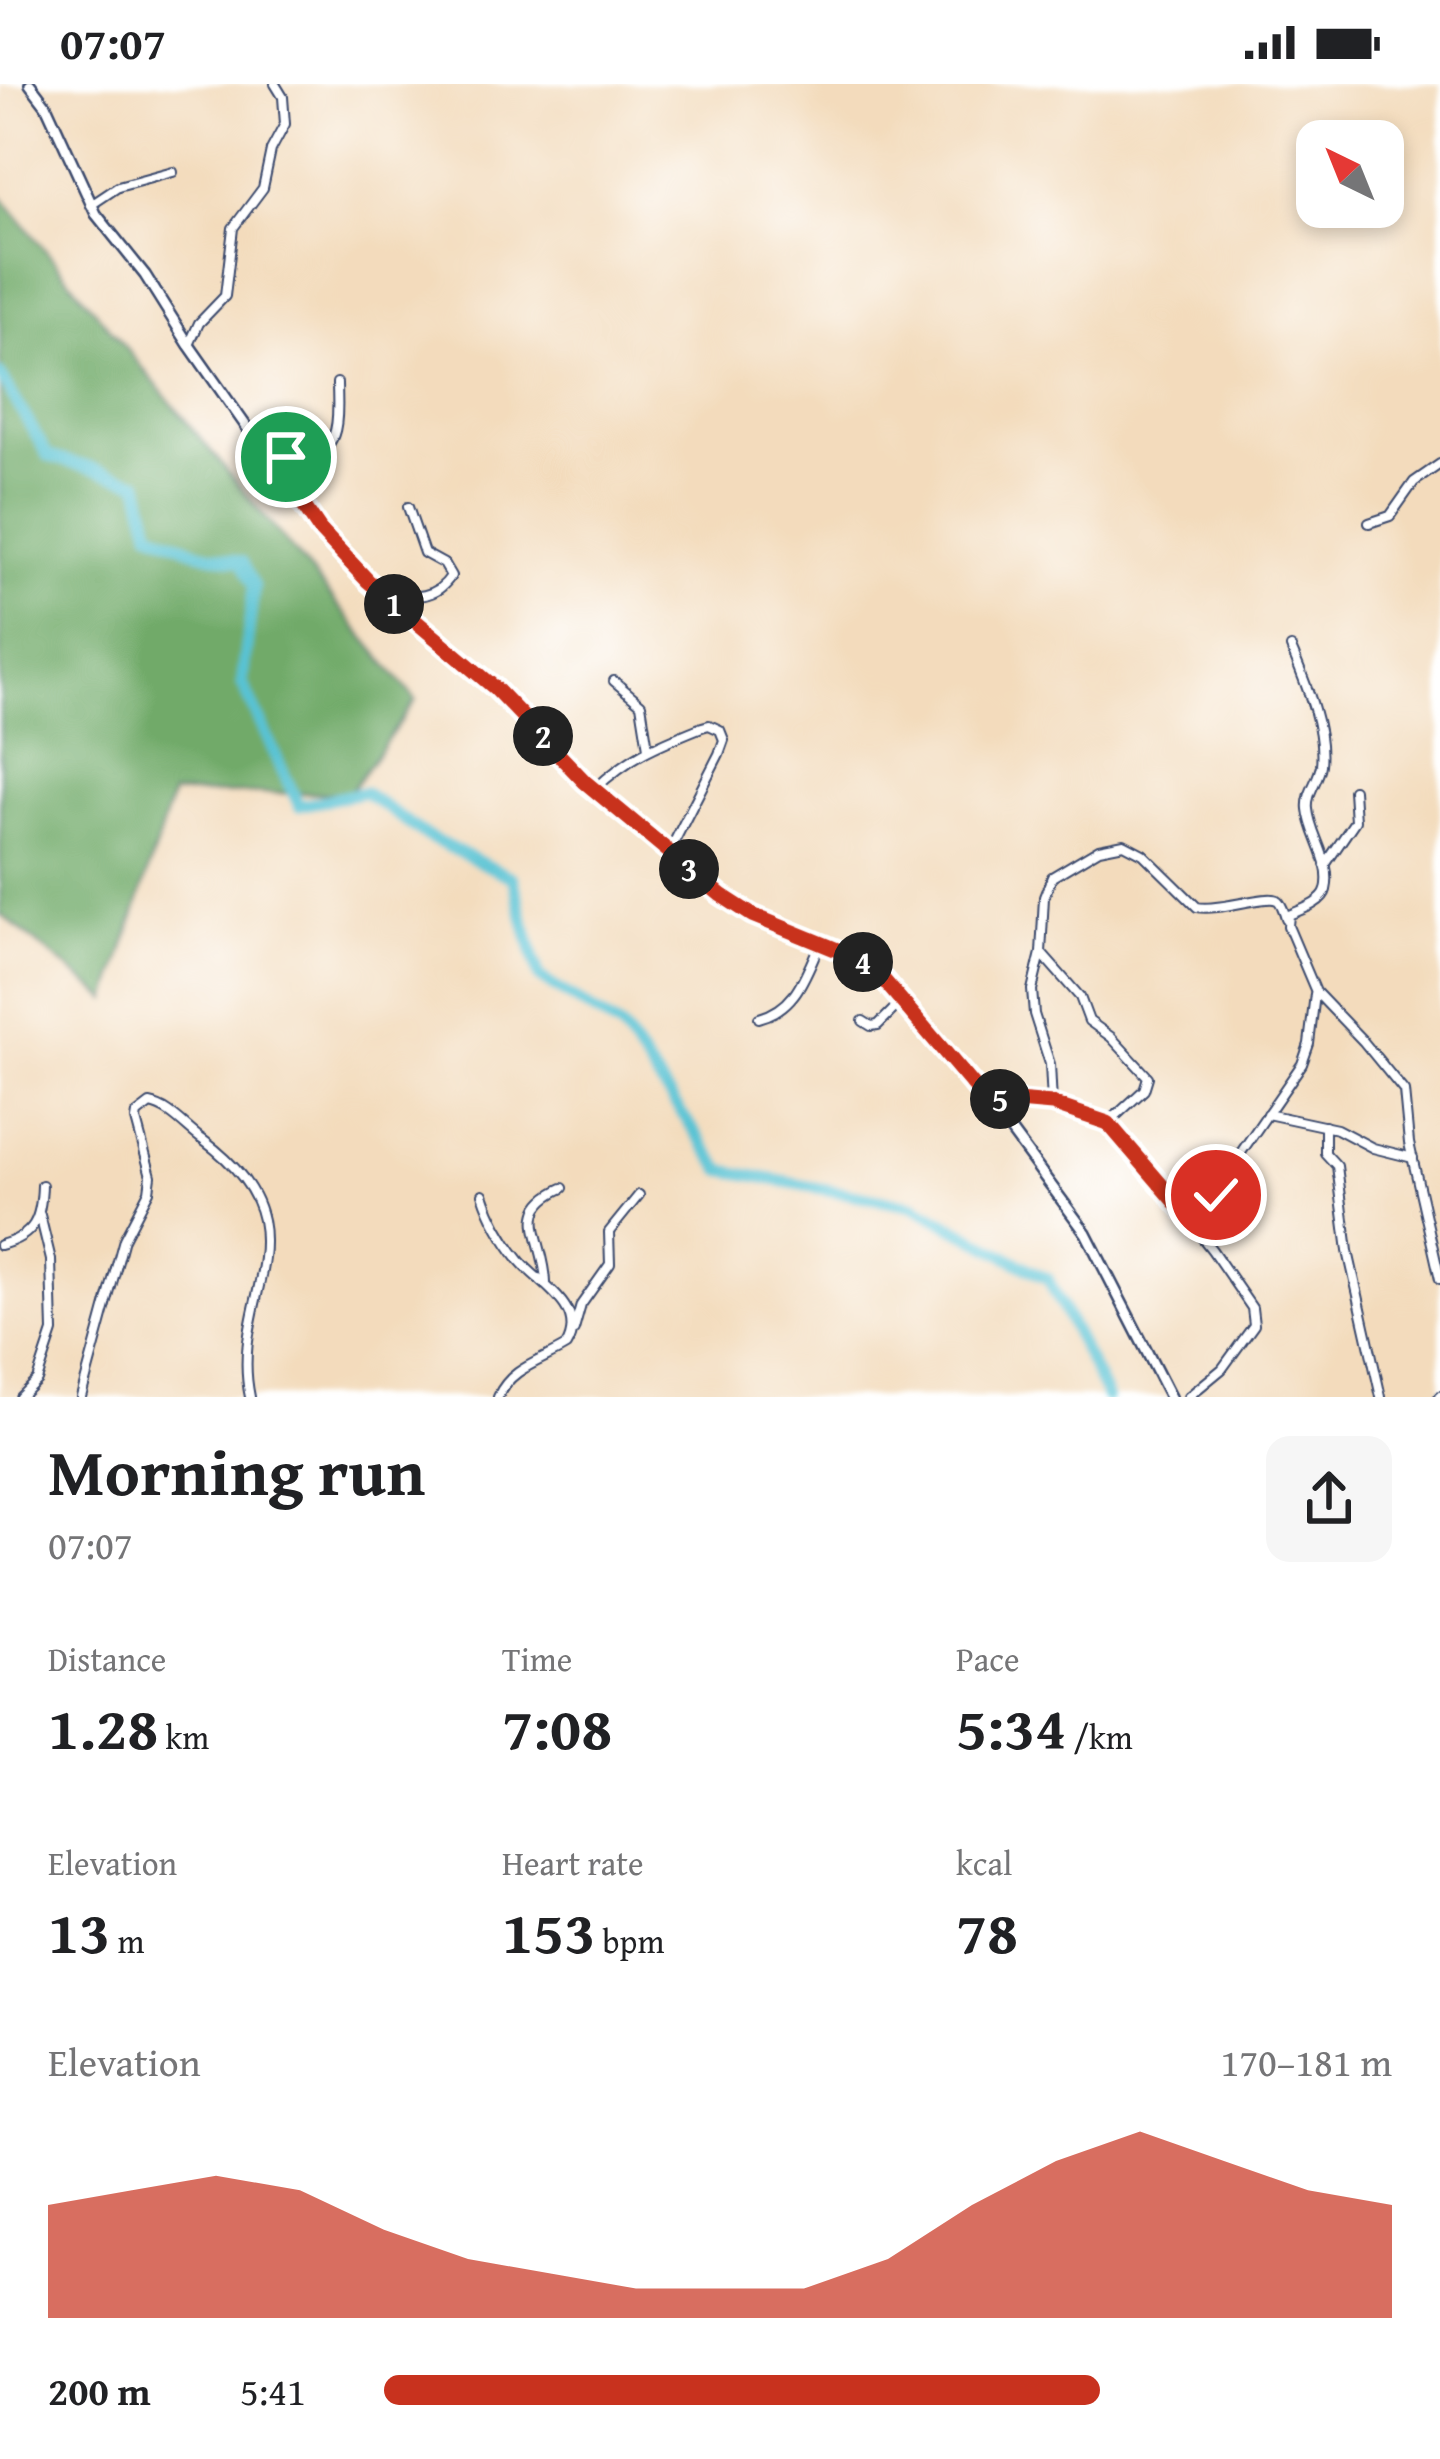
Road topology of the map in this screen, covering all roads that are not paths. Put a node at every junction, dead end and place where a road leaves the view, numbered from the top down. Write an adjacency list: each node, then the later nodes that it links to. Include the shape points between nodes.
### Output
1 (30, 84): 4 (street)
2 (275, 84): 5 (street, via 285,124 263,188 232,228 225,296)
3 (173, 172): 4 (street)
4 (91, 205): 5 (street)
5 (189, 345): 7 (street)
6 (337, 383): 7 (street, via 327,446)
7 (275, 463): 11 (street, via 320,530)
8 (1440, 464): 10 (street, via 1414,482 1390,516)
9 (408, 507): 11 (street, via 424,553 451,575 429,596)
10 (1369, 524)
11 (380, 591): 15 (street, via 495,688)
12 (1291, 648): 18 (street, via 1320,749 1307,805)
13 (614, 681): 14 (street, via 641,704)
14 (648, 748): 15 (street); 17 (street, via 709,725 723,734)
15 (595, 790): 17 (street)
16 (1353, 790): 18 (street, via 1355,821)
17 (669, 852): 20 (street, via 752,915)
18 (1325, 865): 19 (street, via 1325,894)
19 (1287, 920): 21 (street, via 1272,898 1197,907 1143,854 1113,844 1052,877); 22 (street)
20 (820, 943): 23 (street, via 865,963); 24 (street, via 794,998)
21 (1041, 953): 27 (street, via 1033,1003); 29 (street, via 1080,997 1089,1021 1148,1077)
22 (1316, 992): 28 (street, via 1306,1054); 31 (street, via 1401,1085)
23 (902, 1001): 25 (street, via 878,1024); 26 (street)
24 (759, 1018)
25 (863, 1021)
26 (984, 1098): 27 (street); 46 (street, via 1086,1233)
27 (1052, 1104): 29 (street)
28 (1267, 1114): 30 (street); 37 (street)
29 (1108, 1123): 37 (street)
30 (1325, 1126): 31 (street); 48 (street)
31 (1414, 1159): 39 (street)
32 (42, 1185): 36 (street)
33 (563, 1188): 40 (street, via 541,1199 534,1213)
34 (482, 1194): 40 (street, via 512,1250)
35 (639, 1195): 41 (street, via 609,1232 610,1264 578,1310)
36 (40, 1215): 38 (street, via 32,1230); 42 (street, via 53,1332 37,1380)
37 (1193, 1222): 47 (street, via 1255,1318 1222,1369)
38 (0, 1245)
39 (1440, 1280)
40 (547, 1285): 41 (street, via 567,1310)
41 (571, 1337): 45 (street, via 509,1378)
42 (20, 1397)
43 (81, 1397): 44 (street, via 124,1239 149,1191 136,1120 150,1104 221,1154 259,1212 266,1252 246,1358)
44 (250, 1397)
45 (498, 1397)
46 (1170, 1397)
47 (1188, 1397)
48 (1381, 1397)

